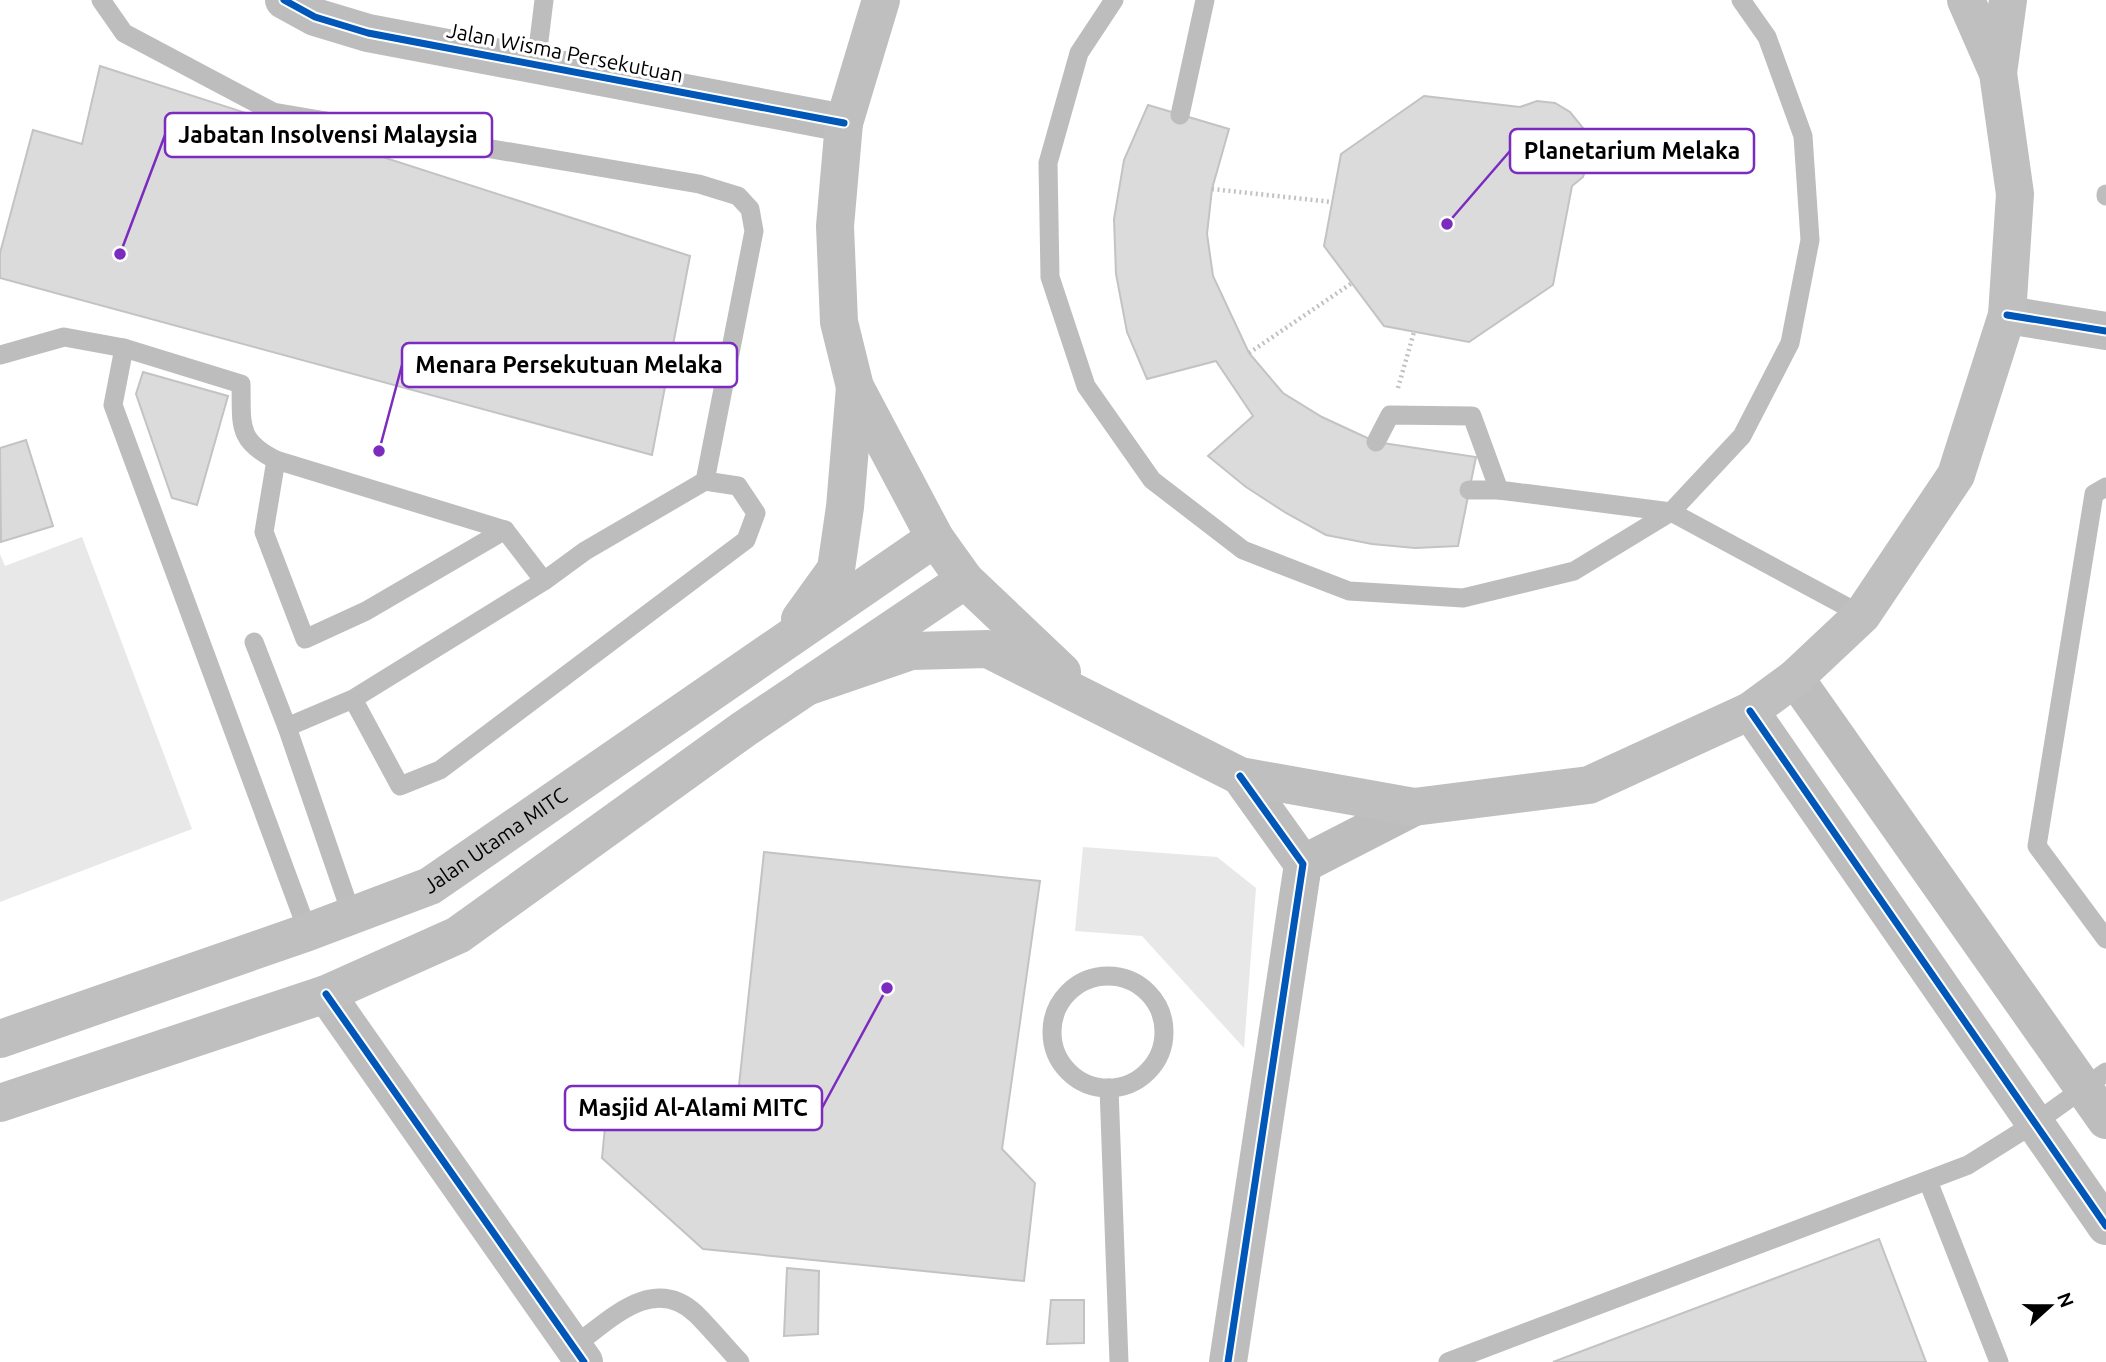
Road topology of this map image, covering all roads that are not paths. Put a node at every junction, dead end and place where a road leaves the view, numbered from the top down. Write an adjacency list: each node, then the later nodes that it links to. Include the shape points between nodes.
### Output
1 (101, 0): 21 (lane, via 124,33 273,111 699,184 738,196 750,209 754,231)
2 (284, 0): 10 (street, Jalan Wisma Persekutuan, via 314,17 368,33)
3 (544, 0): 10 (lane)
4 (881, 0): 13 (main road)
5 (1114, 0): 25 (lane, via 1079,53 1048,163 1050,277 1086,386 1152,480 1243,550 1349,591 1463,598 1574,571)
6 (1205, 0): 12 (lane)
7 (1741, 0): 25 (lane, via 1768,37 1803,136 1810,240 1790,343 1742,436)
8 (1966, 0): 11 (main road)
9 (2008, 0): 11 (main road)
10 (536, 65): 13 (street, Jalan Wisma Persekutuan)
11 (1998, 73): 14 (main road, via 2015,194)
12 (1180, 114)
13 (845, 123): 18 (main road, via 836,253 839,322)
14 (2007, 315): 15 (street); 30 (main road, via 1956,475)
15 (2106, 331)
16 (124, 348): 17 (lane, via 64,337); 20 (lane, via 242,384 245,437); 43 (lane, via 113,405)
17 (0, 355)
18 (855, 387): 27 (main road); 31 (main road, via 836,569)
19 (1376, 442): 24 (lane, via 1390,415 1472,416)
20 (276, 460): 26 (lane); 26 (lane, via 264,532 305,639 366,611)
21 (705, 481): 29 (lane, via 584,551); 36 (lane, via 738,486 756,513 746,540 440,770 400,786)
22 (2106, 487): 44 (lane, via 2094,494 2037,846)
23 (1469, 490): 24 (lane)
24 (1499, 490): 25 (lane)
25 (1671, 512): 30 (lane)
26 (505, 530): 29 (lane)
27 (935, 538): 28 (main road); 31 (main road, Jalan Utama MITC)
28 (965, 580): 34 (main road); 35 (main road)
29 (544, 581): 36 (lane)
30 (1862, 615): 33 (main road)
31 (785, 641): 42 (main road, Jalan Utama MITC, via 430,886)
32 (254, 642): 38 (lane)
33 (1794, 678): 37 (main road); 47 (street)
34 (806, 687): 35 (main road, via 911,651 988,649); 45 (main road, via 458,935)
35 (1088, 698): 39 (main road)
36 (353, 699): 38 (lane)
37 (1749, 711): 40 (main road, via 1589,785); 51 (street)
38 (287, 727): 42 (lane)
39 (1240, 776): 40 (main road); 41 (street)
40 (1414, 807): 41 (street)
41 (1303, 864): 57 (street)
42 (352, 916): 43 (main road, Jalan Utama MITC)
43 (308, 932): 46 (main road, Jalan Utama MITC)
44 (2106, 939)
45 (326, 994): 49 (main road); 54 (street)
46 (0, 1038)
47 (2095, 1080): 50 (street); 51 (lane)
48 (1109, 1088): 48 (lane, via 1145,1074 1158,1059 1164,1040 1156,1003 1143,987 1107,975 1074,986 1054,1015 1052,1032 1063,1066 1092,1086); 56 (lane)
49 (0, 1102)
50 (2106, 1120)
51 (2035, 1123): 52 (lane, via 1984,1157); 53 (street)
52 (1928, 1181): 58 (lane); 59 (lane)
53 (2106, 1226)
54 (579, 1354): 55 (lane, via 632,1304 650,1298 672,1299 694,1312)
55 (740, 1362)
56 (1119, 1362)
57 (1228, 1362)
58 (1448, 1362)
59 (1998, 1362)

